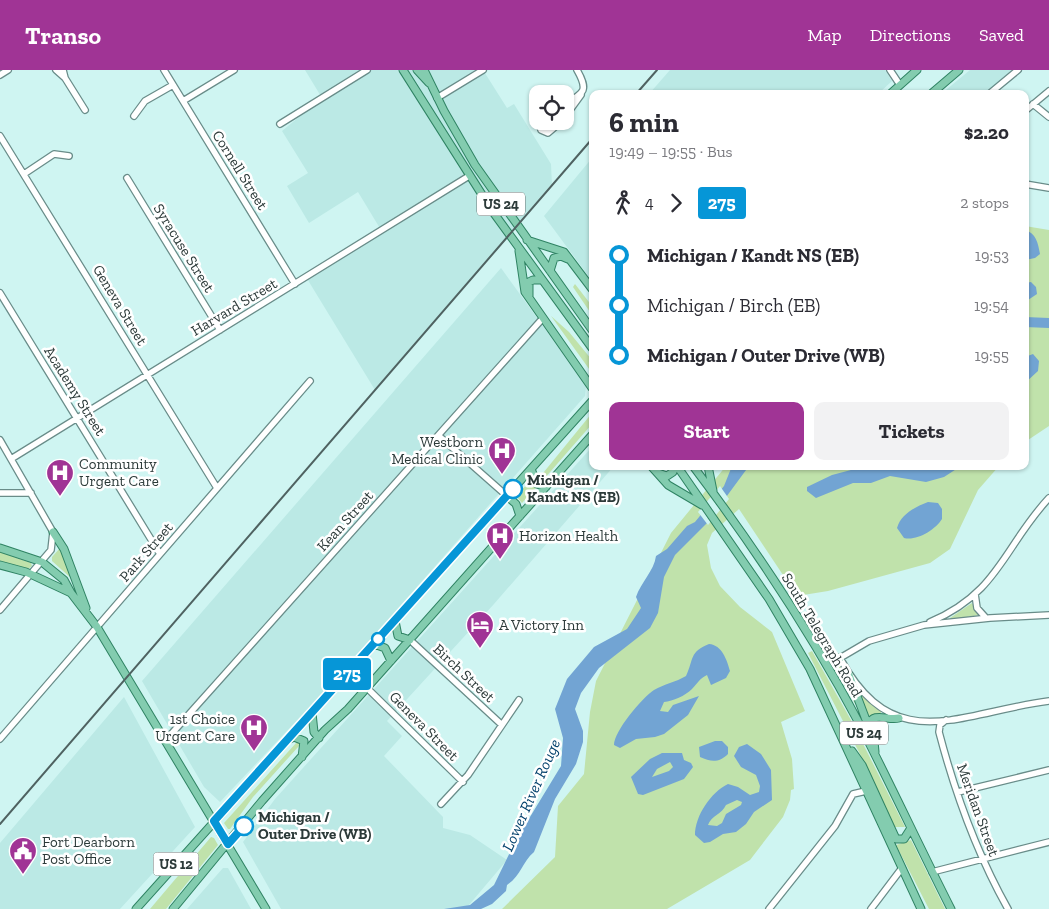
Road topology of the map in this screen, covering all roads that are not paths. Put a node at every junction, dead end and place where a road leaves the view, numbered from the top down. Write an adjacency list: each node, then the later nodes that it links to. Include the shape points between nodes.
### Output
1 (8, 70): 16 (street)
2 (56, 70): 17 (street)
3 (63, 70): 17 (street)
4 (164, 70): 18 (street, Cornell Street)
5 (234, 70): 28 (street)
6 (367, 70): 36 (street)
7 (403, 70): 29 (main road, US 24)
8 (416, 70): 19 (main road)
9 (424, 70): 19 (main road, US 24)
10 (482, 70): 26 (street)
11 (577, 70): 25 (street, via 584,82)
12 (890, 70): 20 (street)
13 (917, 70): 20 (main road)
14 (1018, 70): 23 (street)
15 (957, 71): 22 (main road)
16 (0, 75)
17 (65, 78): 33 (street)
18 (173, 85): 28 (street, Cornell Street); 34 (street, via 145,101)
19 (431, 85): 26 (main road, US 24)
20 (900, 85): 21 (main road)
21 (894, 90)
22 (936, 90)
23 (994, 90)
24 (1049, 91): 30 (street)
25 (582, 94): 27 (street); 31 (street)
26 (437, 98): 29 (main road); 44 (main road, US 24, via 475,165)
27 (574, 99)
28 (183, 101): 49 (street, Cornell Street)
29 (422, 102): 40 (main road, US 24)
30 (1033, 104): 32 (street); 35 (street)
31 (574, 105)
32 (1029, 108)
33 (85, 110)
34 (134, 116)
35 (1049, 117)
36 (280, 124)
37 (0, 136): 39 (street, Geneva Street)
38 (68, 156): 39 (street, via 54,154)
39 (24, 174): 57 (street, Geneva Street)
40 (469, 176): 45 (main road, US 24); 49 (street, Harvard Street)
41 (127, 178): 55 (street, Syracuse Street)
42 (1029, 185): 43 (street)
43 (1049, 188)
44 (527, 239): 46 (main road, via 560,250); 47 (main road, US 24)
45 (516, 245): 48 (main road, US 24); 52 (main road, via 521,259 523,288)
46 (570, 261): 47 (main road, via 557,256 551,262); 50 (main road)
47 (550, 271): 54 (main road, US 24)
48 (542, 280): 52 (main road, via 529,282); 56 (main road, US 24)
49 (296, 284): 55 (street, Harvard Street)
50 (589, 285)
51 (0, 293): 61 (street, Academy Street)
52 (529, 299): 53 (main road)
53 (543, 318): 59 (main road); 62 (street, Kean Street)
54 (589, 326)
55 (220, 330): 57 (street, Harvard Street)
56 (589, 344)
57 (148, 374): 61 (street, Harvard Street); 74 (street, Geneva Street)
58 (310, 381): 74 (street, Park Street)
59 (589, 384)
60 (589, 404): 66 (main road, US 12)
61 (77, 418): 65 (street, Harvard Street); 84 (street, Academy Street)
62 (439, 436): 78 (street); 115 (street, Kean Street)
63 (589, 438): 73 (main road, US 12)
64 (0, 440): 65 (street)
65 (11, 458): 76 (street)
66 (531, 469): 73 (main road, via 537,484); 78 (main road, US 12)
67 (654, 470): 80 (main road, via 668,485)
68 (655, 470): 69 (main road, via 667,476)
69 (674, 470)
70 (679, 470): 80 (main road, South Telegraph Road / US 24)
71 (696, 470): 77 (main road, South Telegraph Road / US 24)
72 (709, 470): 77 (main road)
73 (546, 487): 81 (main road, US 12)
74 (217, 488): 84 (street, Park Street)
75 (0, 493): 76 (street)
76 (32, 493): 82 (street)
77 (714, 494): 99 (main road, South Telegraph Road / US 24, via 769,572)
78 (507, 496): 81 (main road, via 516,504); 94 (main road, US 12)
79 (1049, 498): 89 (street, via 1033,516 999,568)
80 (705, 507): 114 (main road, South Telegraph Road / US 24, via 787,628)
81 (520, 516): 97 (main road, US 12)
82 (53, 532): 85 (street, via 51,550); 91 (main road, via 72,569)
83 (0, 548): 85 (main road)
84 (160, 554): 96 (street, Park Street)
85 (42, 562): 87 (street); 88 (main road, via 64,580)
86 (0, 565): 87 (main road)
87 (31, 574): 88 (main road); 90 (street)
88 (71, 594): 91 (main road)
89 (975, 594): 93 (street, via 976,608); 95 (street, via 952,612)
90 (0, 610)
91 (88, 613): 96 (main road)
92 (1049, 615): 93 (street)
93 (986, 618): 95 (street)
94 (395, 621): 97 (main road, via 398,636); 98 (main road, US 12)
95 (924, 625): 100 (street, via 869,640)
96 (98, 628): 112 (street, Park Street); 115 (main road)
97 (410, 640): 101 (main road, US 12); 109 (street, Birch Street)
98 (374, 644): 101 (main road, via 385,648); 106 (main road, US 12)
99 (823, 658): 100 (main road); 117 (main road, South Telegraph Road / US 24)
100 (840, 658): 102 (street)
101 (391, 661): 103 (main road, US 12)
102 (849, 675): 107 (street, via 872,702); 110 (main road)
103 (367, 688): 111 (main road, US 12); 119 (street, Geneva Street)
104 (519, 700): 109 (street)
105 (1049, 701): 108 (street)
106 (312, 712): 111 (main road, via 314,732); 113 (main road, US 12)
107 (899, 718): 108 (street); 110 (main road, via 877,717)
108 (948, 719): 121 (street, Meridan Street, via 940,725 939,732)
109 (502, 725): 119 (street)
110 (868, 725): 117 (main road)
111 (319, 738): 116 (main road, US 12)
112 (0, 739)
113 (287, 740): 116 (main road, via 294,737 304,741); 123 (main road, US 12)
114 (844, 740): 120 (main road, South Telegraph Road / US 24); 124 (main road, via 862,765 896,839 904,839)
115 (165, 741): 123 (main road)
116 (302, 757): 126 (main road, US 12)
117 (875, 757): 124 (main road, South Telegraph Road / US 24)
118 (1049, 770): 121 (street)
119 (462, 782): 122 (street)
120 (866, 791): 128 (main road, South Telegraph Road / US 24); 134 (street, via 853,794 835,826)
121 (958, 792): 127 (street, Meridan Street)
122 (440, 804)
123 (214, 821): 126 (main road); 131 (main road, US 12)
124 (911, 828): 129 (main road, South Telegraph Road / US 24)
125 (1049, 842): 127 (street)
126 (228, 844): 132 (main road, US 12); 133 (main road)
127 (982, 859): 129 (street); 139 (street, Meridan Street)
128 (902, 868): 130 (main road, South Telegraph Road / US 24); 135 (street)
129 (932, 872): 138 (main road, South Telegraph Road / US 24)
130 (916, 898): 136 (main road, South Telegraph Road / US 24); 137 (main road)
131 (136, 908)
132 (173, 909)
133 (266, 909)
134 (769, 909)
135 (871, 909)
136 (921, 909)
137 (925, 909)
138 (951, 909)
139 (1008, 909)

